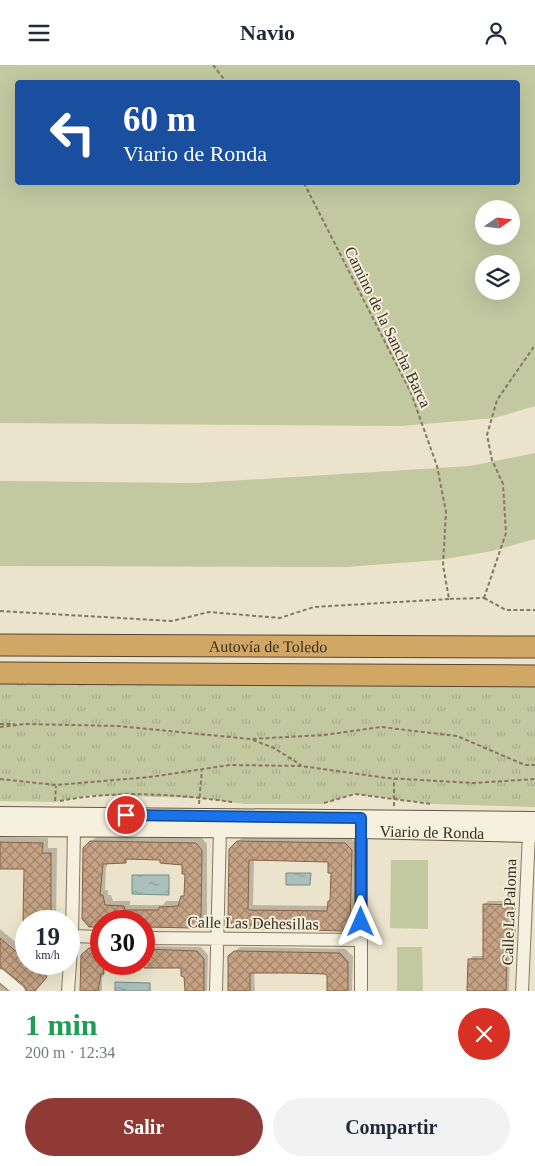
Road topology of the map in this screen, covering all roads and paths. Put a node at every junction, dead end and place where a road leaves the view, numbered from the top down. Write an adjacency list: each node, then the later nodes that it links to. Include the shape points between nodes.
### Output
1 (213, 65): 2 (path)
2 (226, 80)
3 (305, 185): 6 (path, Camino de la Sancha Barca, via 412,393 437,466 446,512 443,565)
4 (535, 345): 5 (path, via 497,400 487,435 492,460 503,484 506,533)
5 (484, 598): 6 (path); 8 (path, via 506,610)
6 (449, 599): 7 (path, via 314,607 280,619 209,612 172,621)
7 (0, 611)
8 (535, 611)
9 (0, 645): 10 (highway, Autovía de Toledo)
10 (535, 647)
11 (0, 673): 12 (highway, Autovía de Toledo)
12 (535, 676)
13 (0, 726): 14 (path, via 118,726)
14 (250, 739): 15 (path, via 274,748); 16 (path, via 324,735 381,727 457,736 526,765)
15 (302, 765): 17 (path, via 230,765); 19 (path)
16 (535, 765)
17 (202, 769): 21 (path); 22 (path)
18 (0, 779): 21 (path)
19 (394, 779): 20 (path, via 474,783); 23 (path)
20 (535, 779)
21 (56, 785): 27 (path)
22 (198, 797): 24 (path); 27 (path, via 91,795); 29 (path)
23 (395, 800): 25 (path, via 355,794); 26 (path); 30 (path)
24 (235, 803)
25 (322, 804)
26 (434, 805)
27 (54, 809): 28 (main road, Viario de Ronda); 29 (main road, Viario de Ronda)
28 (0, 815)
29 (199, 815): 31 (main road, Viario de Ronda)
30 (392, 819): 31 (main road, Viario de Ronda); 35 (main road, Viario de Ronda)
31 (361, 824): 34 (main road, Viario de Ronda); 35 (main road, Viario de Ronda); 39 (street)
32 (0, 828): 33 (main road, Viario de Ronda)
33 (74, 829): 34 (main road, Viario de Ronda); 36 (street)
34 (220, 829): 38 (street)
35 (533, 829): 46 (street, Calle La Paloma)
36 (72, 910)
37 (155, 938): 38 (street, Calle Las Dehesillas)
38 (217, 939): 39 (street, Calle Las Dehesillas); 44 (street)
39 (362, 940): 45 (street)
40 (0, 975): 42 (street)
41 (69, 975): 43 (street)
42 (19, 991)
43 (68, 991)
44 (216, 991)
45 (360, 991)
46 (522, 991)

